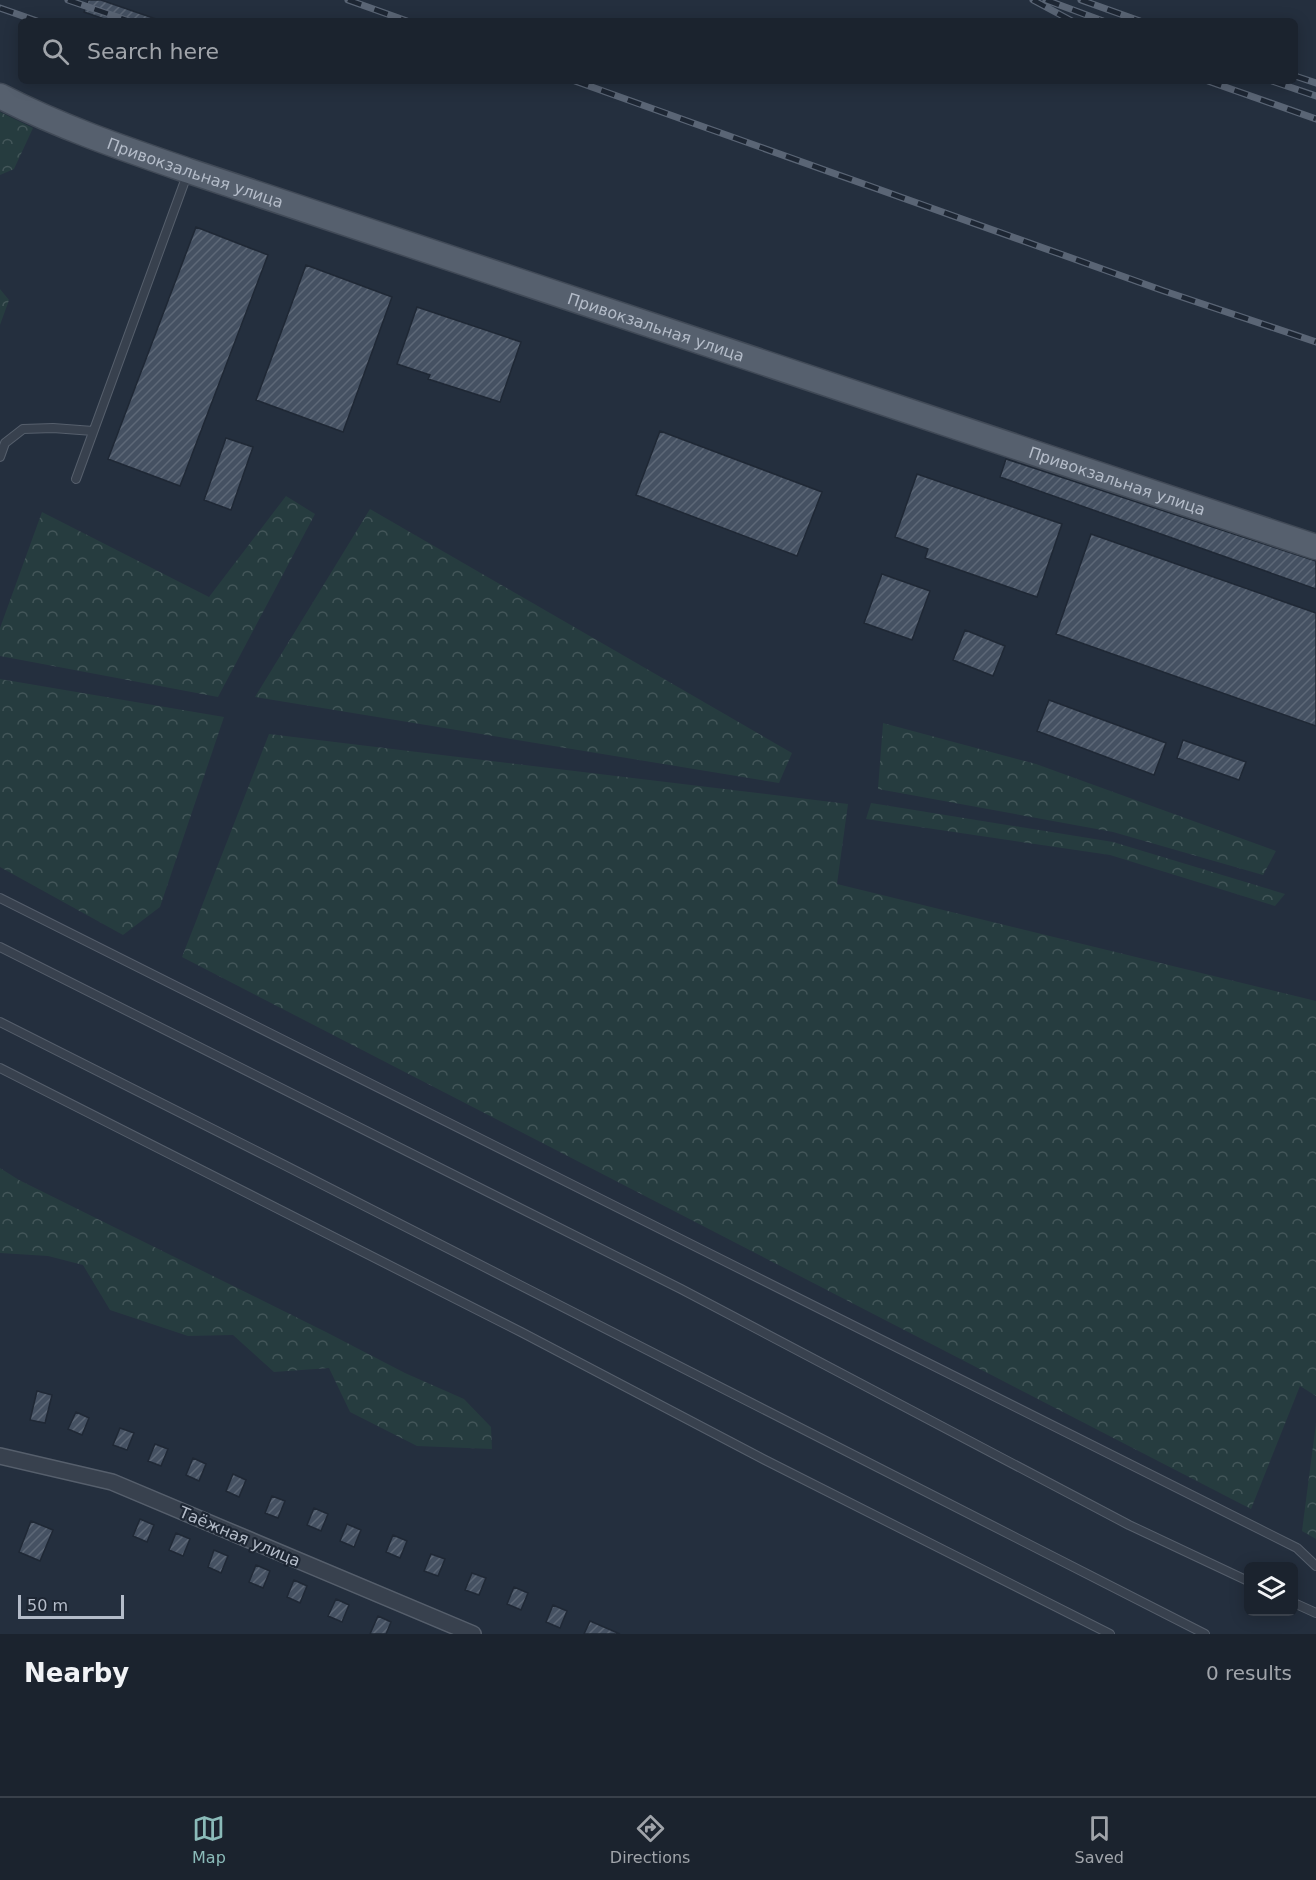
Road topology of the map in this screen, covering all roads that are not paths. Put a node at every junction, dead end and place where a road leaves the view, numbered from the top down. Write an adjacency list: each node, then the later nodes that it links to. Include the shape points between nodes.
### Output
1 (0, 96): 2 (main road, Привокзальная улица, via 47,118)
2 (189, 171): 3 (lane); 6 (main road, Привокзальная улица)
3 (93, 431): 4 (lane, via 22,429 5,443); 5 (lane)
4 (0, 457)
5 (76, 479)
6 (1316, 547)
7 (0, 898): 12 (lane, via 1298,1548)
8 (0, 947): 13 (lane, via 681,1289 1129,1525)
9 (0, 1022): 18 (lane)
10 (0, 1068): 17 (lane)
11 (0, 1456): 16 (street, Таёжная улица, via 112,1482)
12 (1316, 1566)
13 (1244, 1579)
14 (1298, 1605): 15 (lane)
15 (1316, 1613)
16 (473, 1634)
17 (1110, 1634)
18 (1205, 1634)

